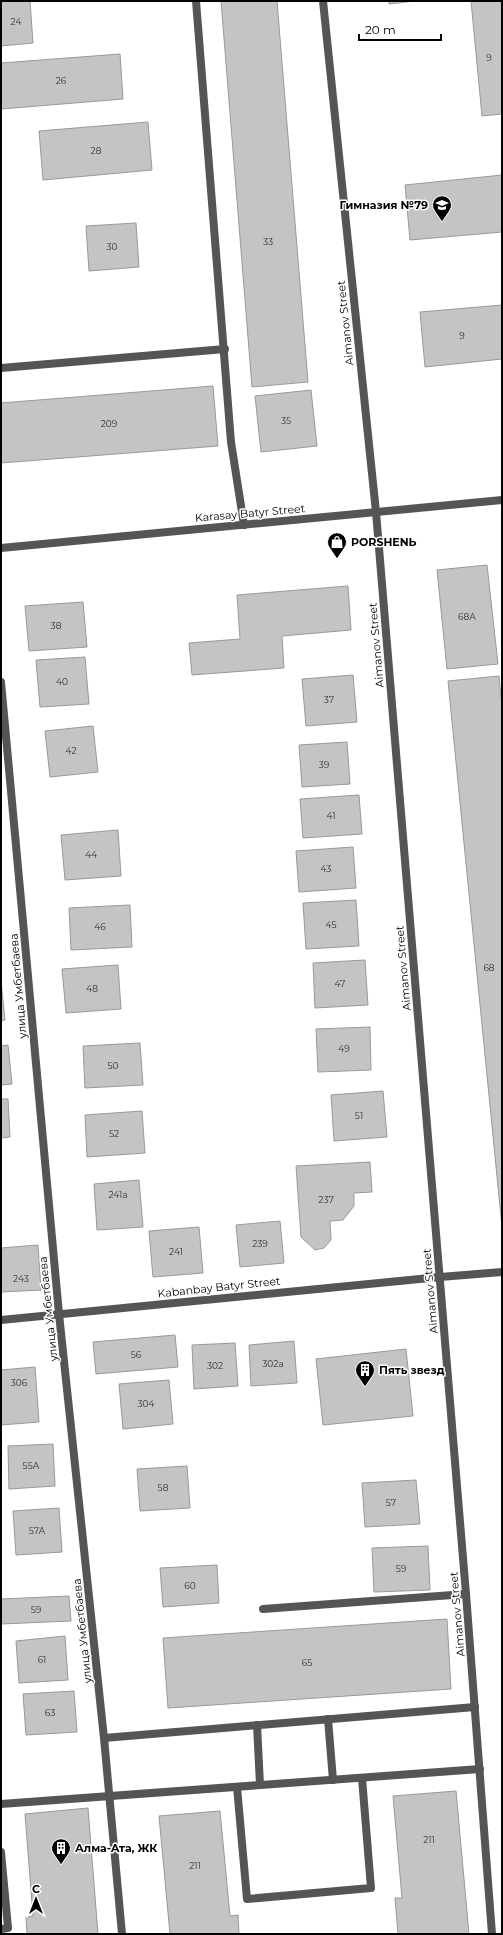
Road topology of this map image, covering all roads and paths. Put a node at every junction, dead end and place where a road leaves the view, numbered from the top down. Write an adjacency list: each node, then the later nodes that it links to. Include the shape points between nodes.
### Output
1 (196, 1): 3 (street)
2 (323, 1): 6 (street, Aimanov Street)
3 (225, 349): 4 (street); 7 (street, via 231,442)
4 (1, 368)
5 (502, 500): 6 (street, Karasay Batyr Street)
6 (376, 512): 7 (street, Karasay Batyr Street); 11 (street, Aimanov Street)
7 (244, 524): 8 (street, Karasay Batyr Street)
8 (1, 548)
9 (1, 682): 12 (street, улица Умбетбаева)
10 (502, 1272): 11 (street, Kabanbay Batyr Street)
11 (440, 1276): 12 (street, Kabanbay Batyr Street); 14 (street, Aimanov Street)
12 (59, 1314): 13 (street, Kabanbay Batyr Street); 19 (street, улица Умбетбаева)
13 (1, 1320)
14 (466, 1594): 15 (street); 16 (street, Aimanov Street)
15 (263, 1609)
16 (475, 1707): 17 (street); 20 (street, Aimanov Street)
17 (328, 1719): 18 (street); 22 (street)
18 (256, 1725): 19 (street); 23 (street)
19 (104, 1738): 25 (street, улица Умбетбаева)
20 (480, 1769): 21 (street); 30 (street, Aimanov Street)
21 (362, 1778): 22 (street); 24 (street, via 372,1888 247,1899)
22 (333, 1780): 23 (street)
23 (260, 1785): 24 (street)
24 (237, 1786): 25 (street)
25 (109, 1796): 26 (street); 29 (street, улица Умбетбаева)
26 (1, 1804)
27 (1, 1852): 28 (street, via 8,1928)
28 (1, 1929)
29 (122, 1934)
30 (492, 1934)

